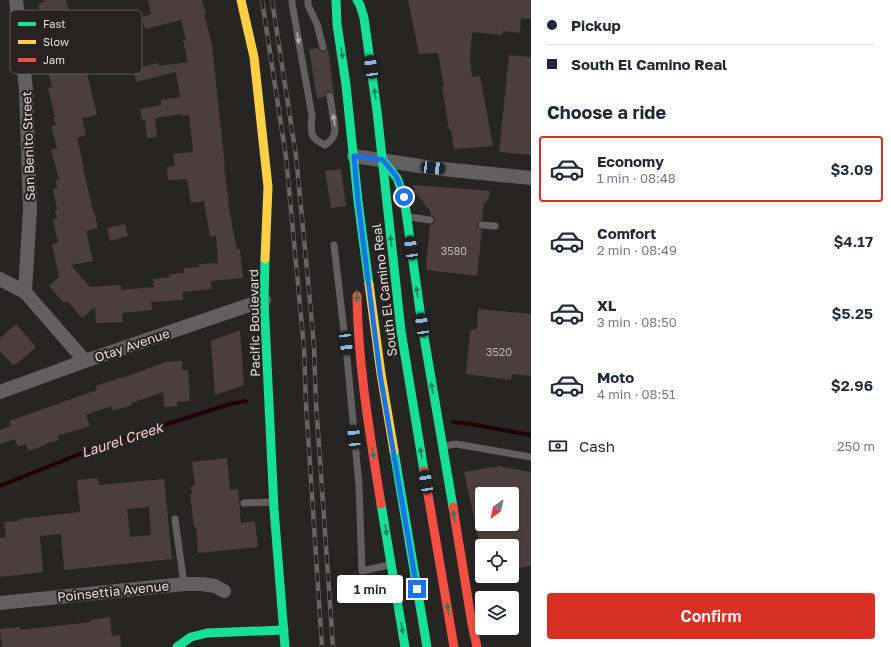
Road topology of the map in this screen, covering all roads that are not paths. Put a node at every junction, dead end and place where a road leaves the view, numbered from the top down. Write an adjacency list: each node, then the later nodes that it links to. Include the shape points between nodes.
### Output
1 (16, 0): 7 (street, San Benito Street)
2 (241, 0): 24 (main road, Pacific Boulevard, via 254,58 268,187)
3 (292, 0): 10 (lane, one-way to 10, via 312,116 311,134 325,145 335,135)
4 (308, 0): 8 (lane)
5 (336, 0): 11 (main road, South El Camino Real, one-way to 11)
6 (357, 0): 12 (main road, South El Camino Real, one-way to 6, via 364,18)
7 (17, 10)
8 (322, 47)
9 (24, 74): 23 (street, San Benito Street, via 30,201)
10 (330, 96)
11 (354, 156): 12 (street); 14 (main road, South El Camino Real)
12 (383, 160): 13 (street); 15 (main road, via 400,185); 43 (main road, South El Camino Real, one-way to 12, via 401,331)
13 (531, 178)
14 (358, 201): 20 (main road); 42 (main road, South El Camino Real, via 380,374)
15 (406, 217): 16 (lane); 27 (main road, one-way to 15)
16 (430, 220)
17 (482, 225): 18 (lane)
18 (495, 226)
19 (334, 245): 32 (lane, via 359,485 362,571)
20 (357, 265)
21 (0, 279): 23 (street)
22 (357, 289): 32 (main road, one-way to 32, via 365,392)
23 (25, 292): 25 (street)
24 (264, 300): 25 (street, Otay Avenue); 29 (main road, Pacific Boulevard)
25 (85, 361): 26 (street, Otay Avenue)
26 (0, 392)
27 (442, 446): 28 (lane, via 456,444); 44 (main road, one-way to 27)
28 (531, 457)
29 (274, 502): 30 (lane); 36 (main road, Pacific Boulevard)
30 (244, 503)
31 (175, 519): 33 (lane)
32 (391, 565): 41 (main road, one-way to 41)
33 (184, 584): 34 (street, Poinsettia Avenue, via 215,586); 35 (street, Poinsettia Avenue)
34 (224, 591)
35 (0, 603)
36 (284, 630): 37 (main road); 40 (main road, Pacific Boulevard)
37 (230, 632): 38 (main road); 39 (main road, via 191,637)
38 (242, 639)
39 (177, 647)
40 (285, 647)
41 (405, 647)
42 (427, 647)
43 (454, 647)
44 (477, 647)

